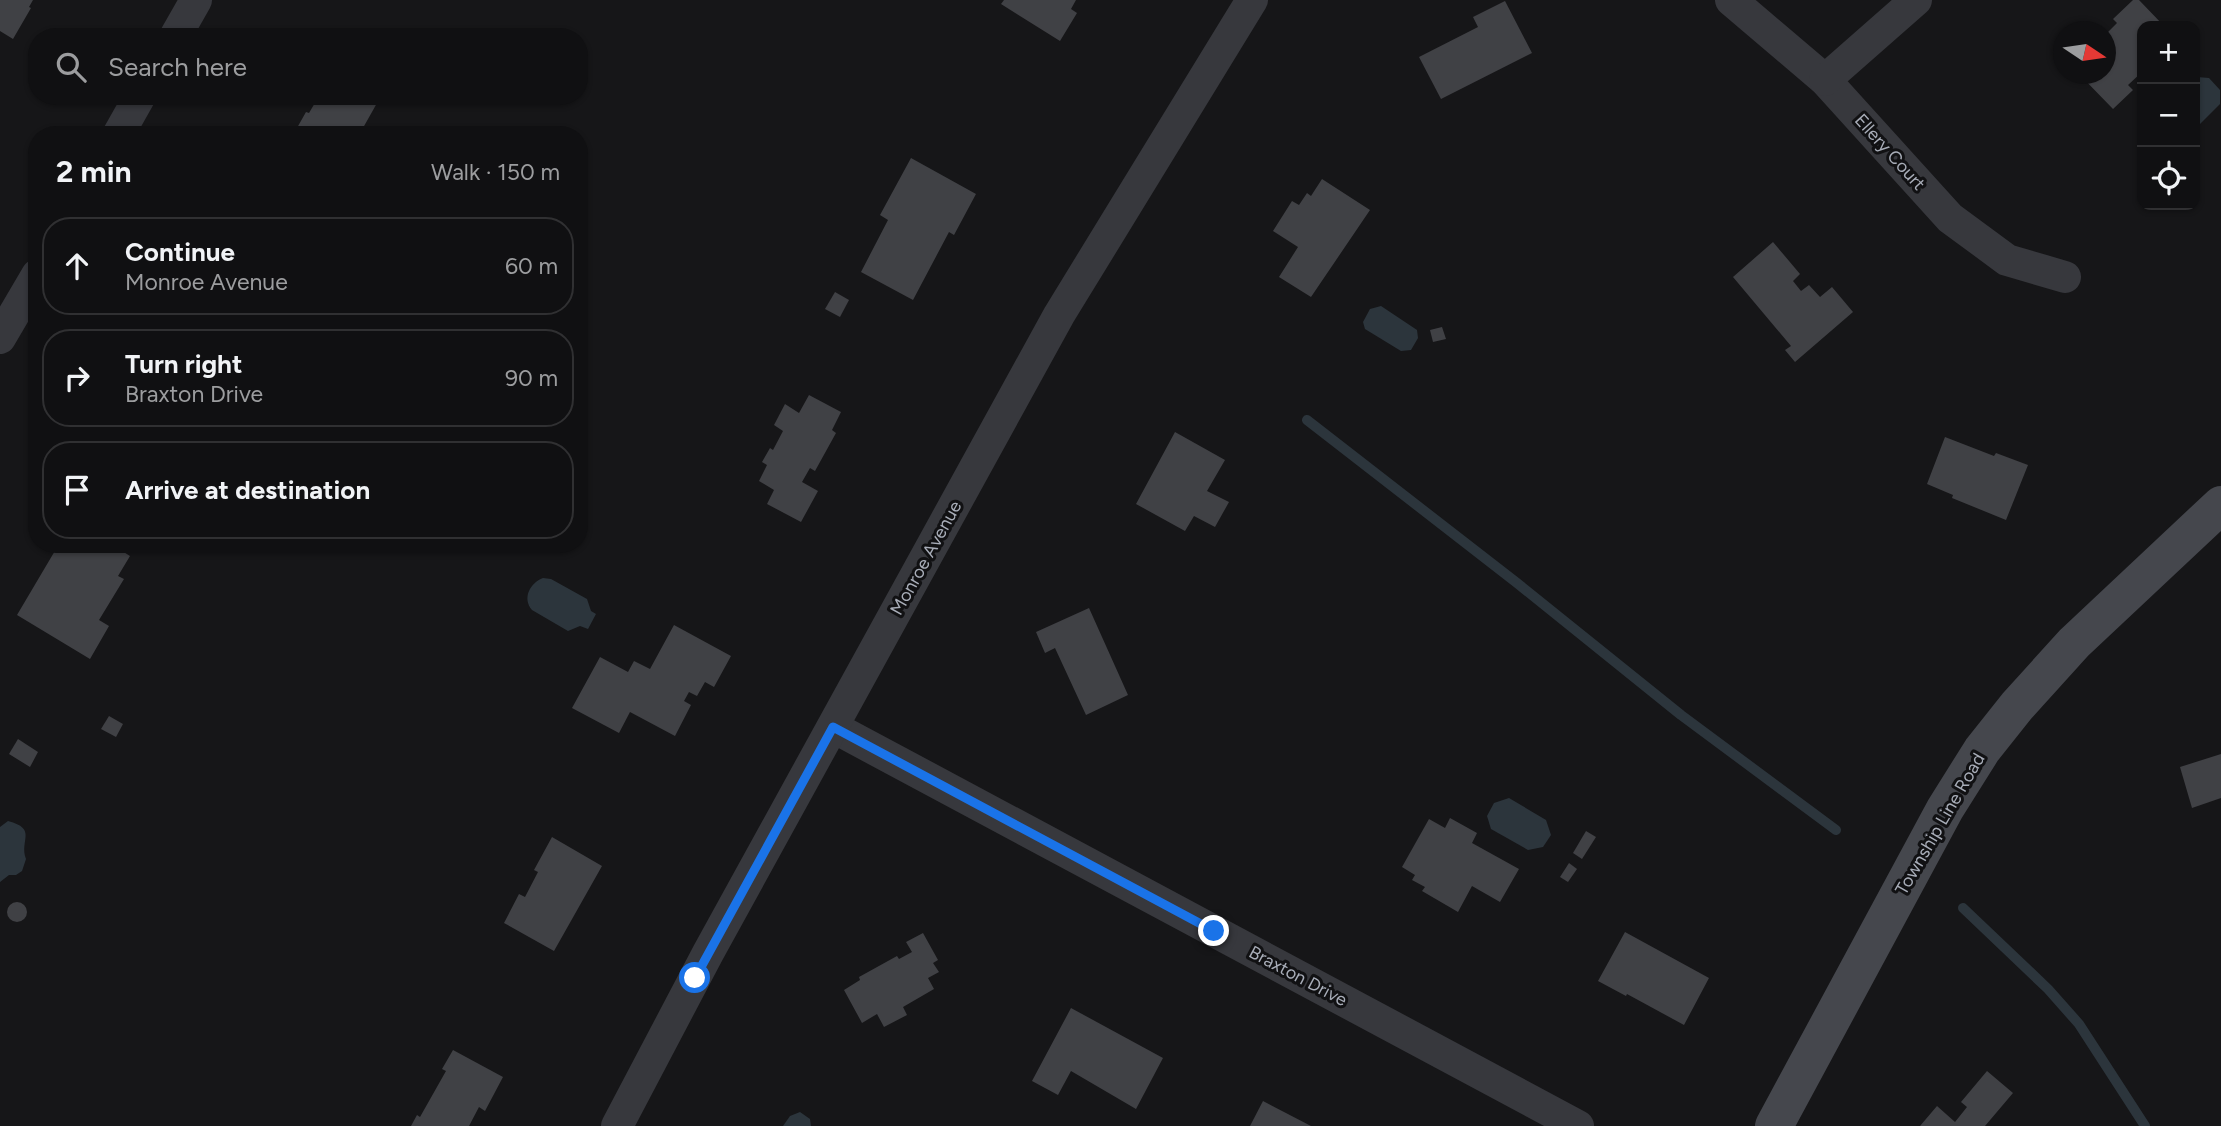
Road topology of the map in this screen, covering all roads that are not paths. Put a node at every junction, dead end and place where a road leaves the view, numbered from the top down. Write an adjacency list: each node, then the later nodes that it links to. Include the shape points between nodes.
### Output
1 (196, 0): 5 (street)
2 (1252, 0): 13 (street, Monroe Avenue, via 1059,315)
3 (1731, 0): 6 (street, Ellery Court)
4 (1916, 0): 6 (street)
5 (180, 28)
6 (1825, 80): 9 (street, Ellery Court, via 1950,218 2007,260)
7 (136, 105): 8 (street)
8 (123, 126)
9 (2064, 277)
10 (28, 290): 11 (street)
11 (0, 338)
12 (2216, 516): 16 (street, Township Line Road, via 2074,643 1982,750 1945,809)
13 (833, 727): 14 (street, Monroe Avenue); 15 (street, Braxton Drive)
14 (617, 1126)
15 (1578, 1126)
16 (1774, 1126)

